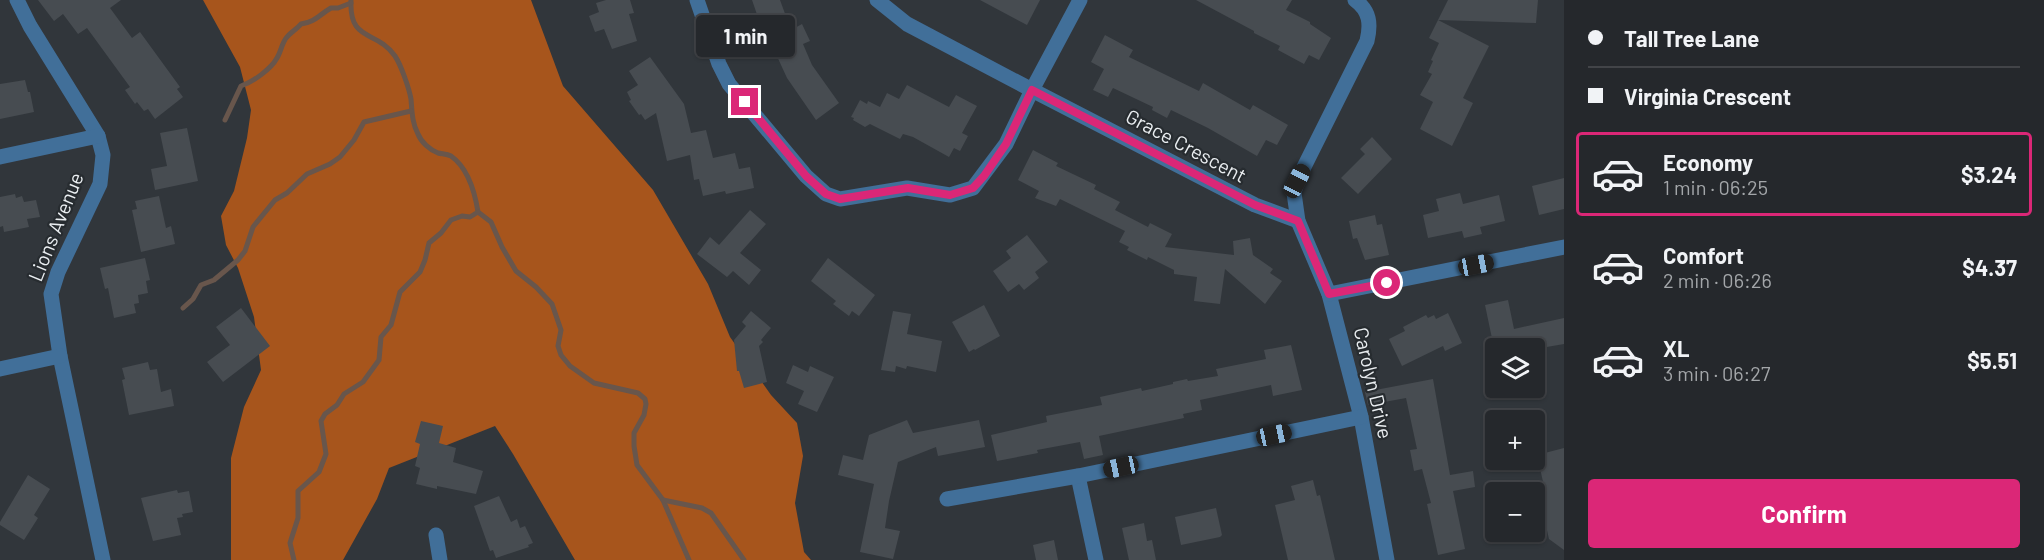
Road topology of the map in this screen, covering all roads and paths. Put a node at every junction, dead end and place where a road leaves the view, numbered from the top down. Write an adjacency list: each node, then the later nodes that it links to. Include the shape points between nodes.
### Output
1 (17, 0): 7 (street, Lions Avenue)
2 (697, 0): 6 (street, via 729,84 806,176 826,194 840,199 901,188 950,195 973,188 1006,144)
3 (878, 0): 6 (street, Grace Crescent, via 907,24)
4 (1080, 0): 6 (street)
5 (1355, 0): 9 (street, via 1365,10 1370,30 1297,181 1294,193)
6 (1032, 90): 9 (street, Grace Crescent, via 1255,205)
7 (98, 136): 8 (street); 12 (street, Lions Avenue, via 103,155 100,184 51,294)
8 (0, 157)
9 (1298, 221): 11 (street, Carolyn Drive)
10 (1564, 247): 11 (street)
11 (1329, 294): 14 (street, Carolyn Drive)
12 (60, 356): 13 (street); 18 (street, Lions Avenue)
13 (0, 369)
14 (1361, 417): 15 (street); 21 (street, Carolyn Drive)
15 (1078, 476): 16 (street); 20 (street)
16 (947, 499)
17 (436, 535): 19 (street)
18 (103, 560)
19 (440, 560)
20 (1096, 560)
21 (1387, 560)

